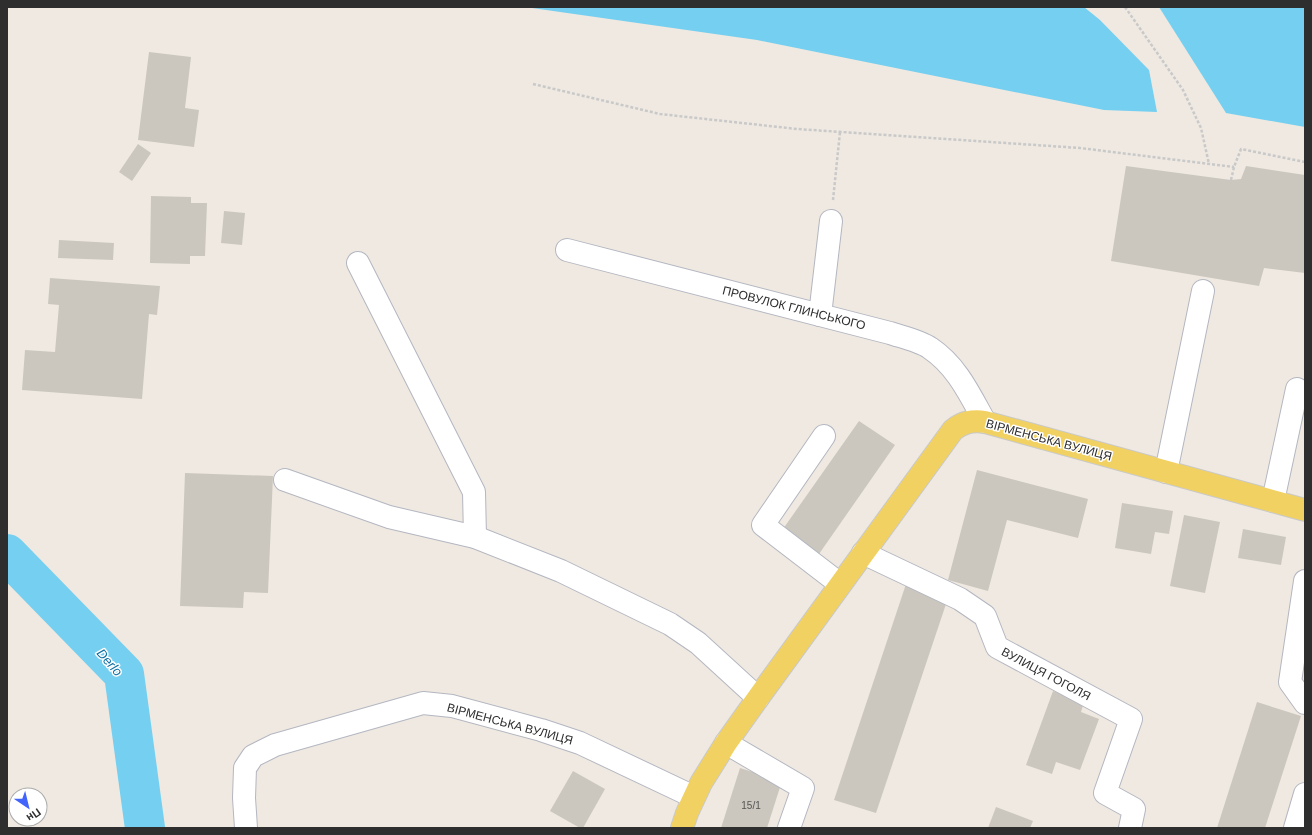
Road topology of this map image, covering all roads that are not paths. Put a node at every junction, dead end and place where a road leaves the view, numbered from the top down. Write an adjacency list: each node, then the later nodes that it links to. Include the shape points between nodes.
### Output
1 (831, 221): 5 (street)
2 (567, 250): 5 (street, ПРОВУЛОК ГЛИНСЬКОГО)
3 (358, 263): 13 (street, via 474,492)
4 (1203, 291): 9 (street)
5 (820, 315): 7 (street, ПРОВУЛОК ГЛИНСЬКОГО, via 890,332 929,348 948,363 964,383)
6 (1297, 389): 11 (street)
7 (984, 422): 9 (main road, ВІРМЕНСЬКА ВУЛИЦЯ); 14 (main road, ВІРМЕНСЬКА ВУЛИЦЯ, via 968,421 953,430)
8 (824, 436): 16 (street, via 763,525)
9 (1166, 472): 11 (main road, ВІРМЕНСЬКА ВУЛИЦЯ)
10 (285, 480): 13 (street, via 389,517)
11 (1273, 501): 12 (main road, ВІРМЕНСЬКА ВУЛИЦЯ)
12 (1305, 510)
13 (475, 537): 17 (street, via 561,571 670,624 698,643)
14 (863, 553): 16 (main road, ВІРМЕНСЬКА ВУЛИЦЯ); 24 (street, ВУЛИЦЯ ГОГОЛЯ, via 960,599 985,616 997,648 1131,719 1105,793 1134,809)
15 (1305, 581): 18 (street, via 1290,682)
16 (840, 584): 17 (main road, ВІРМЕНСЬКА ВУЛИЦЯ)
17 (758, 698): 19 (main road, ВІРМЕНСЬКА ВУЛИЦЯ)
18 (1305, 703)
19 (726, 743): 21 (main road, ВІРМЕНСЬКА ВУЛИЦЯ, via 710,766); 23 (street, via 803,788)
20 (1305, 794): 25 (street)
21 (684, 816): 22 (street, ВІРМЕНСЬКА ВУЛИЦЯ, via 580,743 452,706 423,704 274,745 253,756 245,768)
22 (246, 828)
23 (789, 828)
24 (1130, 828)
25 (1295, 828)

